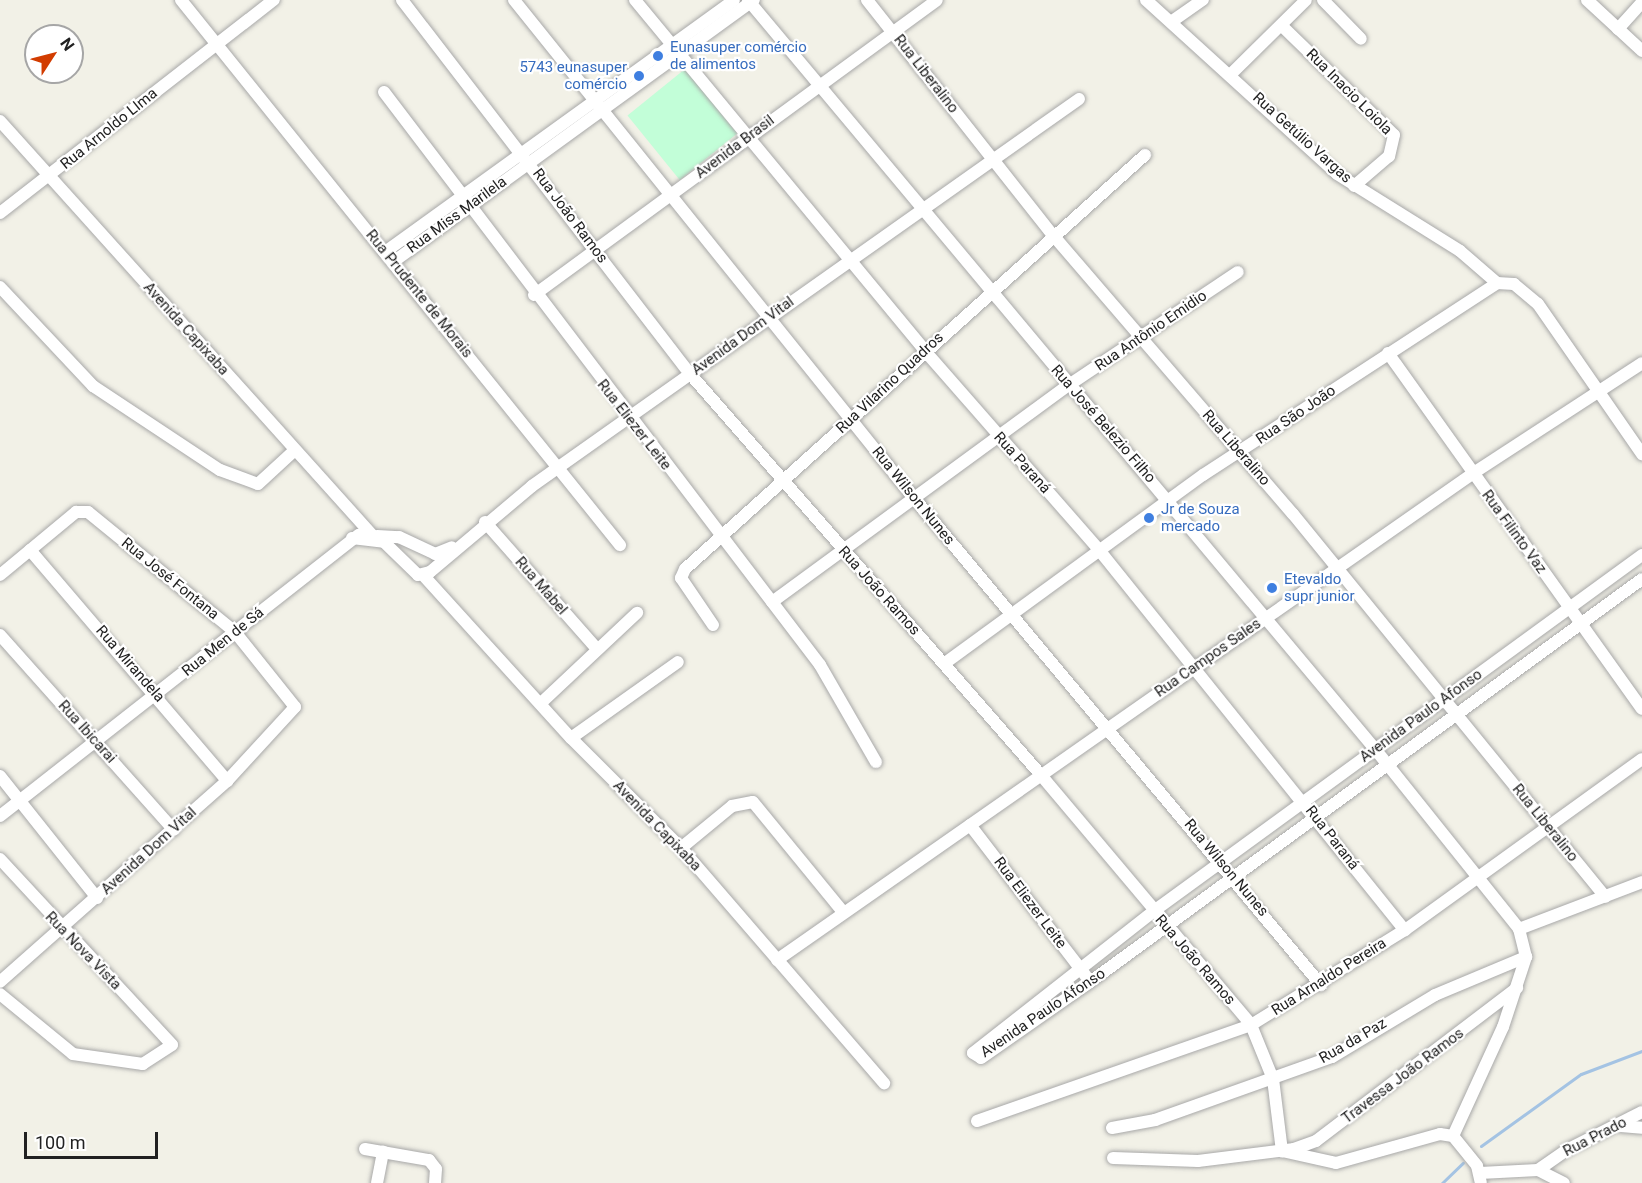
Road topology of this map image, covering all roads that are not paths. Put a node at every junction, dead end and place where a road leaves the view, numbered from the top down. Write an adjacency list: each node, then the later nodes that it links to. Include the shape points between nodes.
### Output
1 (181, 0): 21 (street, Rua Prudente de Morais)
2 (274, 0): 21 (street, Rua Arnoldo LIma)
3 (402, 0): 33 (street, Rua João Ramos)
4 (514, 0): 28 (street, Rua Wilson Nunes)
5 (635, 0): 22 (street, Rua Paraná)
6 (734, 0): 22 (street, Rua Miss Marilela)
7 (867, 0): 19 (street, Rua Liberalino)
8 (937, 0): 19 (street, Avenida Brasil)
9 (1146, 0): 16 (street, Rua Getúlio Vargas)
10 (1203, 0): 16 (street)
11 (1306, 0): 17 (street)
12 (1323, 0): 20 (street)
13 (1587, 0): 18 (street)
14 (751, 1): 22 (street, Rua Miss Marilela); 25 (street, Rua José Belezio Filho)
15 (1642, 2): 18 (street)
16 (1171, 22): 24 (street, Rua Getúlio Vargas)
17 (1282, 26): 24 (street); 36 (street, Rua Inacio Loiola, via 1394,135 1389,156)
18 (1618, 29): 23 (street)
19 (892, 32): 25 (street, Avenida Brasil); 34 (street, Rua Liberalino)
20 (1361, 39)
21 (216, 44): 35 (street, Rua Arnoldo LIma); 44 (street, Rua Prudente de Morais)
22 (677, 51): 28 (street, Rua Miss Marilela); 29 (street, Rua Miss Marilela); 31 (street, Rua Paraná)
23 (1642, 51)
24 (1231, 74): 36 (street, Rua Getúlio Vargas)
25 (819, 84): 31 (street, Avenida Brasil); 40 (street, Rua José Belezio Filho)
26 (384, 92): 37 (street, Rua Eliezer Leite)
27 (1079, 99): 34 (street, Avenida Dom Vital)
28 (595, 100): 29 (street, Rua Wilson Nunes); 33 (street, Rua Miss Marilela)
29 (604, 111): 33 (street, Rua Miss Marilela); 38 (street, Rua Wilson Nunes)
30 (0, 121): 35 (street, Avenida Capixaba)
31 (748, 137): 38 (street, Avenida Brasil); 45 (street, Rua Paraná)
32 (1145, 155): 42 (street, Rua Vilarino Quadros)
33 (526, 157): 37 (street, Rua Miss Marilela); 39 (street, Rua Miss Marilela); 43 (street, Rua João Ramos)
34 (992, 159): 40 (street, Avenida Dom Vital); 42 (street, Rua Liberalino)
35 (49, 177): 41 (street, Rua Arnoldo LIma); 62 (street, Avenida Capixaba)
36 (1354, 186): 47 (street, Rua Getúlio Vargas, via 1460,251)
37 (462, 195): 39 (street, Rua Eliezer Leite); 44 (street, Rua Miss Marilela)
38 (668, 196): 43 (street, Avenida Brasil); 51 (street, Rua Wilson Nunes)
39 (470, 206): 44 (street, Rua Miss Marilela); 50 (street, Rua Eliezer Leite)
40 (921, 206): 45 (street, Avenida Dom Vital); 49 (street, Rua José Belezio Filho)
41 (0, 213)
42 (1052, 234): 49 (street, Rua Vilarino Quadros); 52 (street, Rua Liberalino)
43 (596, 252): 50 (street, Avenida Brasil); 56 (street, Rua João Ramos)
44 (389, 257): 65 (street, Rua Prudente de Morais)
45 (850, 259): 51 (street, Avenida Dom Vital); 53 (street, Rua Paraná)
46 (1238, 273): 52 (street, Rua Antônio Emidio)
47 (1497, 283): 54 (street, Rua São João); 58 (street, via 1514,284 1538,304)
48 (0, 287): 62 (street, via 93,386 220,470 258,484)
49 (988, 290): 53 (street, Rua Vilarino Quadros); 57 (street, Rua José Belezio Filho)
50 (534, 295): 59 (street, Rua Eliezer Leite)
51 (769, 317): 56 (street, Avenida Dom Vital); 60 (street, Rua Wilson Nunes)
52 (1141, 340): 57 (street, Rua Antônio Emidio); 63 (street, Rua Liberalino)
53 (925, 351): 60 (street, Rua Vilarino Quadros); 61 (street, Rua Paraná)
54 (1388, 353): 63 (street, Rua São João); 66 (street, Rua Filinto Vaz)
55 (1642, 363): 58 (street, Rua Campos Sales)
56 (691, 375): 59 (street, Avenida Dom Vital); 67 (street, Rua João Ramos)
57 (1069, 385): 61 (street, Rua Antônio Emidio); 69 (street, Rua José Belezio Filho)
58 (1599, 390): 64 (street); 66 (street, Rua Campos Sales)
59 (627, 417): 65 (street, Avenida Dom Vital); 72 (street, Rua Eliezer Leite)
60 (851, 419): 67 (street, Rua Vilarino Quadros); 68 (street, Rua Wilson Nunes)
61 (999, 439): 68 (street, Rua Antônio Emidio); 78 (street, Rua Paraná)
62 (295, 450): 71 (street, Avenida Capixaba)
63 (1240, 452): 69 (street, Rua São João); 80 (street, Rua Liberalino)
64 (1642, 454)
65 (557, 467): 70 (street, Avenida Dom Vital); 75 (street, Rua Prudente de Morais)
66 (1472, 474): 80 (street, Rua Campos Sales); 85 (street, Rua Filinto Vaz)
67 (784, 481): 72 (street, Rua Vilarino Quadros); 77 (street, Rua João Ramos)
68 (915, 498): 77 (street, Rua Antônio Emidio); 87 (street, Rua Wilson Nunes)
69 (1168, 500): 78 (street, Rua São João); 88 (street, Rua José Belezio Filho)
70 (485, 522): 74 (street, Avenida Dom Vital); 93 (street, Rua Mabel)
71 (373, 536): 73 (street); 74 (street, via 399,537 435,554)
72 (723, 537): 84 (street, Rua Eliezer Leite); 90 (street, Rua Vilarino Quadros, via 681,578)
73 (352, 538): 81 (street, Avenida Capixaba, via 384,542); 91 (street, Rua Men de Sá)
74 (461, 542): 81 (street, Avenida Dom Vital)
75 (620, 545)
76 (30, 549): 82 (street); 91 (street, Rua José Fontana, via 76,512 88,512); 97 (street, Rua Mirandela)
77 (842, 550): 84 (street, Rua Antônio Emidio); 95 (street, Rua João Ramos)
78 (1099, 550): 87 (street, Rua São João); 96 (street, Rua Paraná)
79 (1642, 555): 85 (street, Avenida Paulo Afonso)
80 (1337, 569): 88 (street, Rua Campos Sales); 98 (street, Rua Liberalino)
81 (419, 573): 99 (street, Avenida Capixaba)
82 (0, 575)
83 (1642, 579): 89 (street, Avenida Paulo Afonso)
84 (772, 602): 108 (street, Rua Eliezer Leite, via 820,665)
85 (1569, 607): 89 (street, Rua Filinto Vaz); 98 (street, Avenida Paulo Afonso)
86 (637, 613): 93 (street)
87 (1010, 613): 95 (street, Rua São João); 103 (street, Rua Wilson Nunes)
88 (1266, 618): 96 (street, Rua Campos Sales); 106 (street, Rua José Belezio Filho)
89 (1580, 623): 100 (street, Rua Filinto Vaz); 101 (street, Avenida Paulo Afonso)
90 (712, 625)
91 (235, 632): 97 (street, Rua Men de Sá); 102 (street, Rua José Fontana, via 292,702)
92 (0, 635): 105 (street, Rua Ibicarai)
93 (597, 649): 99 (street)
94 (678, 662): 104 (street)
95 (945, 663): 110 (street, Rua João Ramos)
96 (1194, 668): 103 (street, Rua Campos Sales); 114 (street, Rua Paraná)
97 (156, 695): 105 (street, Rua Men de Sá); 112 (street, Rua Mirandela)
98 (1444, 699): 101 (street, Rua Liberalino); 106 (street, Avenida Paulo Afonso)
99 (541, 703): 104 (street, Avenida Capixaba)
100 (1642, 709)
101 (1454, 712): 109 (street, Avenida Paulo Afonso); 118 (street, Rua Liberalino)
102 (293, 716): 112 (street, Avenida Dom Vital)
103 (1106, 728): 110 (street, Rua Campos Sales); 122 (street, Rua Wilson Nunes)
104 (571, 738): 120 (street, Avenida Capixaba)
105 (96, 742): 113 (street, Rua Men de Sá); 119 (street, Rua Ibicarai)
106 (1376, 749): 109 (street, Rua José Belezio Filho); 114 (street, Avenida Paulo Afonso)
107 (1642, 759): 118 (street, Rua Arnaldo Pereira)
108 (876, 762)
109 (1388, 765): 116 (street, Avenida Paulo Afonso); 124 (street, Rua José Belezio Filho)
110 (1040, 774): 117 (street, Rua Campos Sales); 128 (street, Rua João Ramos)
111 (0, 776): 113 (street)
112 (228, 781): 119 (street, Avenida Dom Vital)
113 (20, 802): 115 (street, Rua Men de Sá); 127 (street)
114 (1304, 802): 116 (street, Rua Paraná); 122 (street, Avenida Paulo Afonso)
115 (0, 816)
116 (1314, 816): 123 (street, Avenida Paulo Afonso); 132 (street, Rua Paraná)
117 (970, 825): 129 (street, Rua Campos Sales); 136 (street, Rua Eliezer Leite)
118 (1549, 829): 124 (street, Rua Arnaldo Pereira); 126 (street, Rua Liberalino)
119 (174, 830): 127 (street, Avenida Dom Vital)
120 (681, 848): 129 (street, via 732,806 753,802); 135 (street, Avenida Capixaba)
121 (0, 859): 133 (street, Rua Nova Vista)
122 (1221, 862): 123 (street, Rua Wilson Nunes); 128 (street, Avenida Paulo Afonso)
123 (1235, 877): 130 (street, Avenida Paulo Afonso); 139 (street, Rua Wilson Nunes)
124 (1480, 877): 131 (street, Rua José Belezio Filho); 132 (street, Rua Arnaldo Pereira)
125 (1642, 882): 126 (street)
126 (1605, 897): 131 (street)
127 (97, 898): 133 (street, Avenida Dom Vital)
128 (1154, 911): 130 (street, Rua João Ramos); 136 (street, Avenida Paulo Afonso)
129 (843, 912): 135 (street, Rua Campos Sales)
130 (1166, 927): 138 (street, Avenida Paulo Afonso); 142 (street, Rua João Ramos)
131 (1519, 929): 134 (street)
132 (1405, 930): 139 (street, Rua Arnaldo Pereira)
133 (61, 931): 137 (street, Avenida Dom Vital); 141 (street, Rua Nova Vista, via 170,1038 168,1051 143,1064 74,1054)
134 (1526, 957): 140 (street); 143 (street, Rua da Paz, via 1435,995 1332,1057)
135 (777, 960): 144 (street, Avenida Capixaba)
136 (1081, 970): 138 (street, Rua Eliezer Leite); 138 (street, Avenida Paulo Afonso, via 975,1050 977,1058)
137 (0, 982)
138 (1090, 982)
139 (1321, 985): 142 (street, Rua Arnaldo Pereira)
140 (1517, 988): 150 (street); 152 (street, Travessa João Ramos, via 1316,1141)
141 (0, 994)
142 (1251, 1025): 143 (street, Rua João Ramos); 146 (street, Rua Arnaldo Pereira)
143 (1273, 1079): 148 (street, Rua da Paz, via 1155,1120); 152 (street, Rua João Ramos)
144 (884, 1083)
145 (1642, 1112): 147 (street, Rua Prado)
146 (977, 1121)
147 (1621, 1126): 149 (street); 155 (street, Rua Prado, via 1564,1151)
148 (1112, 1128)
149 (1642, 1128)
150 (1453, 1136): 152 (street, via 1440,1134 1336,1163); 156 (street)
151 (365, 1149): 153 (street)
152 (1282, 1151): 154 (street, via 1198,1161)
153 (383, 1152): 157 (street); 158 (street, via 429,1160 436,1169)
154 (1113, 1158)
155 (1539, 1170): 156 (street); 159 (street)
156 (1481, 1178)
157 (377, 1183)
158 (435, 1183)
159 (1564, 1183)

